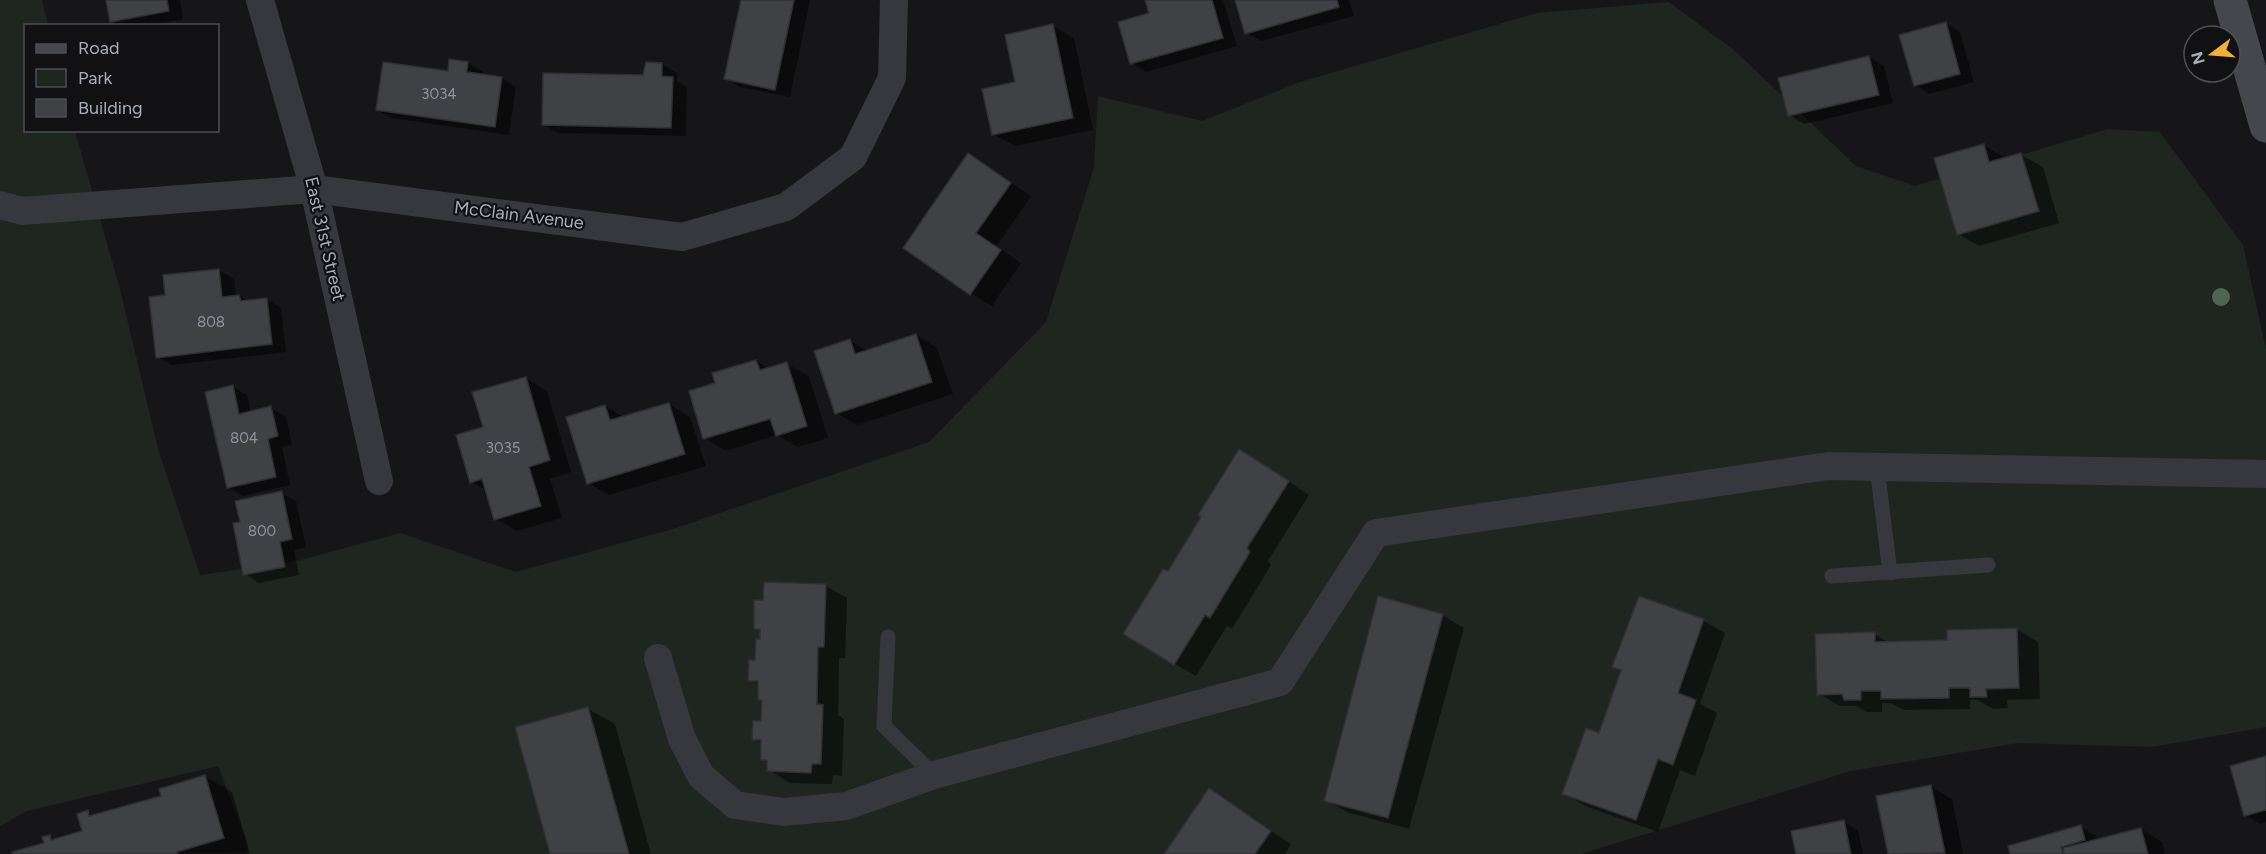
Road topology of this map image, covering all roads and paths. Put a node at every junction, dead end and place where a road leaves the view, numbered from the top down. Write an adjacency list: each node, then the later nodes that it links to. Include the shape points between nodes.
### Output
1 (260, 0): 5 (street, East 31st Street)
2 (894, 0): 5 (street, McClain Avenue, via 892,78 853,157 786,207 682,237)
3 (2230, 0): 4 (main road)
4 (2266, 126)
5 (314, 189): 6 (street, McClain Avenue, via 22,211); 9 (street, East 31st Street)
6 (0, 205)
7 (1877, 467): 8 (street); 11 (lane); 15 (street, via 1828,466 1376,533 1280,682)
8 (2266, 474)
9 (379, 481)
10 (1988, 566): 11 (lane)
11 (1890, 573): 12 (lane)
12 (1832, 576)
13 (888, 637): 15 (lane, via 884,726)
14 (658, 658): 15 (street, via 682,739 701,776 735,805 784,812 846,806)
15 (934, 775)

